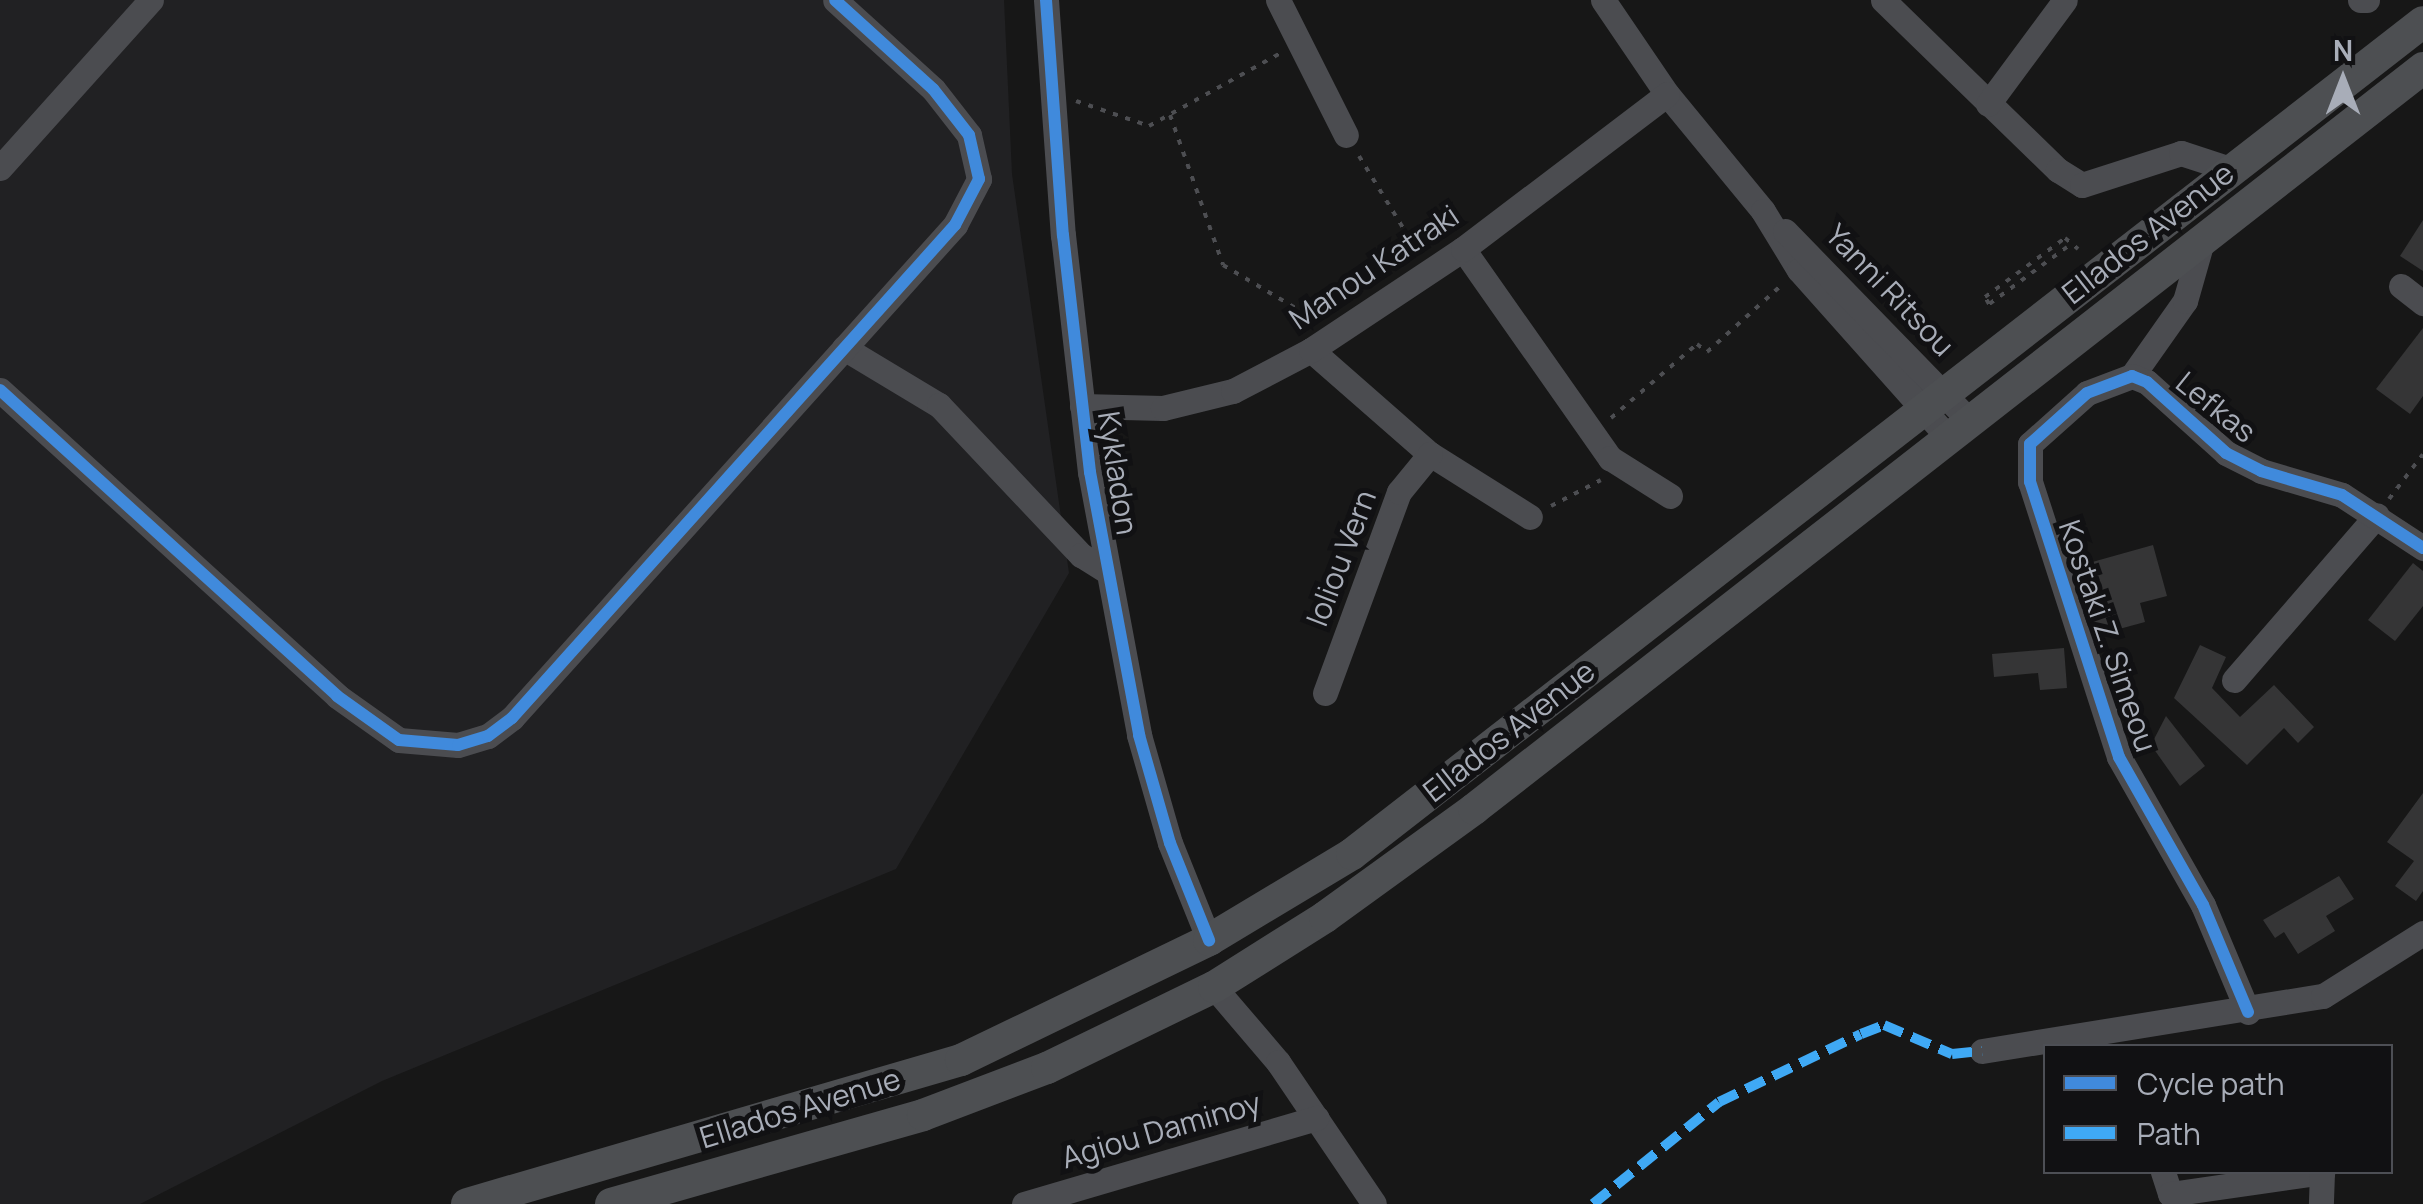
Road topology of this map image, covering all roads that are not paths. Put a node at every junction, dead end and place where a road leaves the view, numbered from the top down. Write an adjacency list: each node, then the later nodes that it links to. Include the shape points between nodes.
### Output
1 (151, 0): 13 (street)
2 (835, 0): 20 (street, via 933,88 970,135 980,179 955,225)
3 (1046, 0): 25 (street, Kykladon)
4 (1278, 0): 12 (street)
5 (1604, 0): 10 (street, Yanni Ritsou)
6 (1882, 0): 11 (street)
7 (2065, 0): 11 (street)
8 (2423, 22): 14 (main road, Ellados Avenue)
9 (2423, 68): 16 (main road, Ellados Avenue)
10 (1667, 94): 15 (street, Yanni Ritsou); 17 (street, Manou Katraki)
11 (1988, 104): 14 (street, via 2082,185 2181,154)
12 (1346, 135)
13 (0, 168)
14 (2230, 169): 24 (main road, Ellados Avenue)
15 (1762, 211): 24 (street, Yanni Ritsou); 24 (street, Yanni Ritsou, via 1799,270)
16 (2203, 238): 22 (street, via 2184,302); 26 (main road, Ellados Avenue)
17 (1463, 249): 21 (street, Manou Katraki); 29 (street, via 1592,434 1623,468)
18 (2401, 286): 19 (street)
19 (2423, 303)
20 (844, 348): 23 (street, via 512,718 488,736 458,745 399,740 337,696); 33 (street, via 940,406 1081,555)
21 (1310, 350): 25 (street, Manou Katraki, via 1233,391 1163,408); 28 (street)
22 (2132, 376): 27 (street, Lefkas, via 2087,393); 30 (street, Lefkas, via 2148,382 2226,453)
23 (0, 390)
24 (1932, 399): 26 (street, Yanni Ritsou); 34 (main road, Ellados Avenue)
25 (1082, 406): 33 (street, Kykladon)
26 (1958, 427): 35 (main road, Ellados Avenue)
27 (2038, 432): 41 (street, Kostaki Z. Simeou, via 2028,456 2030,482 2120,756 2203,905)
28 (1430, 454): 31 (street); 37 (street, Ioliou Vern, via 1399,492)
29 (1670, 496)
30 (2377, 515): 32 (street, Lefkas); 36 (street)
31 (1530, 518)
32 (2423, 548)
33 (1108, 572): 39 (street, Kykladon, via 1139,735 1170,843)
34 (1614, 648): 35 (street); 39 (main road, Ellados Avenue, via 1352,854)
35 (1638, 679): 40 (main road, Ellados Avenue, via 1354,896)
36 (2234, 680)
37 (1326, 693)
38 (2423, 932): 41 (street, via 2323,996)
39 (1209, 940): 50 (main road, Ellados Avenue, via 960,1060)
40 (1214, 987): 46 (street); 51 (main road, Ellados Avenue, via 1046,1068 924,1116)
41 (2248, 1012): 42 (street)
42 (2125, 1039): 43 (street)
43 (2060, 1044)
44 (2043, 1045): 45 (street)
45 (1982, 1050)
46 (1316, 1118): 52 (street, Agiou Daminoy); 53 (street)
47 (2165, 1174): 48 (street, via 2170,1194)
48 (2308, 1174)
49 (2322, 1174): 54 (street)
50 (467, 1204)
51 (611, 1204)
52 (1024, 1204)
53 (1374, 1204)
54 (2321, 1204)

